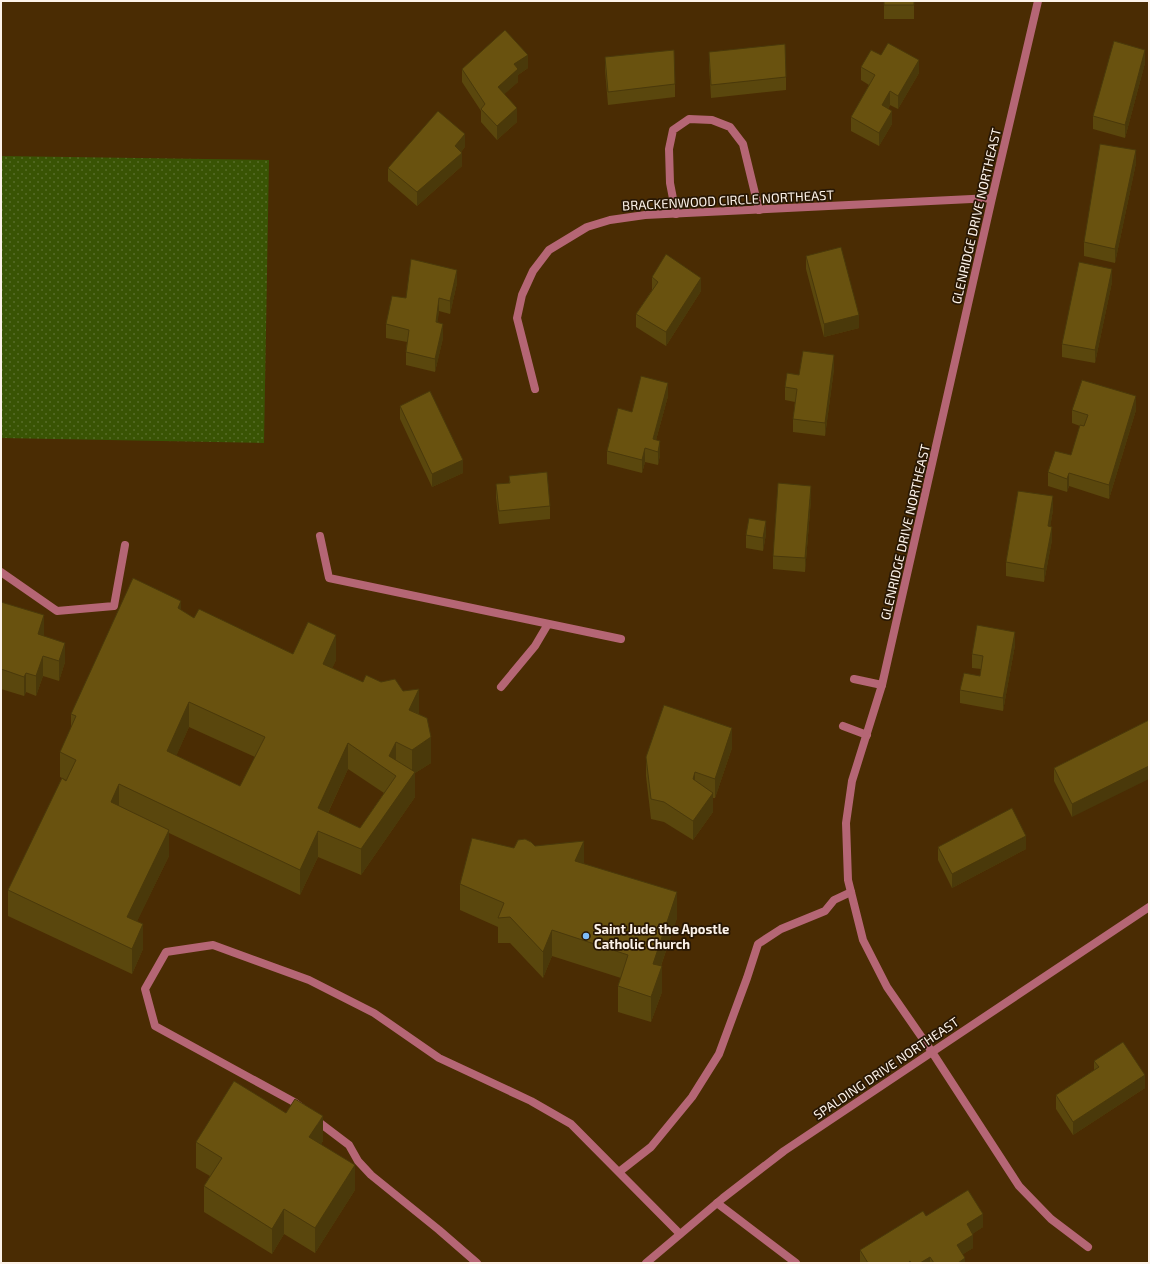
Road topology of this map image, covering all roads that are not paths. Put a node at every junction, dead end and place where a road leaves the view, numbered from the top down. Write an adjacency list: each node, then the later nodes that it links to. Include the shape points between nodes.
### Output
1 (1038, 1): 2 (street, GLENRIDGE DRIVE NORTHEAST)
2 (992, 198): 3 (street, BRACKENWOOD CIRCLE NORTHEAST); 12 (street, GLENRIDGE DRIVE NORTHEAST)
3 (759, 210): 4 (street, BRACKENWOOD CIRCLE NORTHEAST); 4 (street, via 743,144 730,127 712,120 689,119 673,130 669,149 670,183)
4 (676, 214): 5 (street, BRACKENWOOD CIRCLE NORTHEAST, via 610,220 587,227 548,250 533,270 522,295 517,318)
5 (534, 389)
6 (320, 536): 9 (street, via 329,578)
7 (125, 545): 8 (street, via 114,606 57,611)
8 (1, 572)
9 (548, 624): 10 (street); 13 (street, via 535,646)
10 (621, 639)
11 (854, 679): 12 (street)
12 (882, 685): 15 (street, GLENRIDGE DRIVE NORTHEAST)
13 (501, 687)
14 (843, 726): 15 (street)
15 (867, 735): 16 (street, GLENRIDGE DRIVE NORTHEAST, via 852,781 846,823 848,880)
16 (851, 892): 18 (street, GLENRIDGE DRIVE NORTHEAST, via 864,940 886,987); 19 (street, via 834,900 825,911 781,929 758,944 719,1054 692,1097 651,1147)
17 (1149, 907): 18 (street, SPALDING DRIVE NORTHEAST)
18 (932, 1052): 20 (street, SPALDING DRIVE NORTHEAST, via 784,1151); 22 (street, GLENRIDGE DRIVE NORTHEAST, via 1019,1186 1051,1220)
19 (619, 1172): 21 (street); 23 (street, via 571,1124 438,1058 374,1013 309,980 213,944 166,952 145,989 155,1026 294,1102 349,1145 358,1161 371,1175)
20 (717, 1202): 21 (street, SPALDING DRIVE NORTHEAST); 25 (street)
21 (680, 1234): 24 (street, SPALDING DRIVE NORTHEAST)
22 (1088, 1247)
23 (477, 1263)
24 (646, 1263)
25 (796, 1263)

